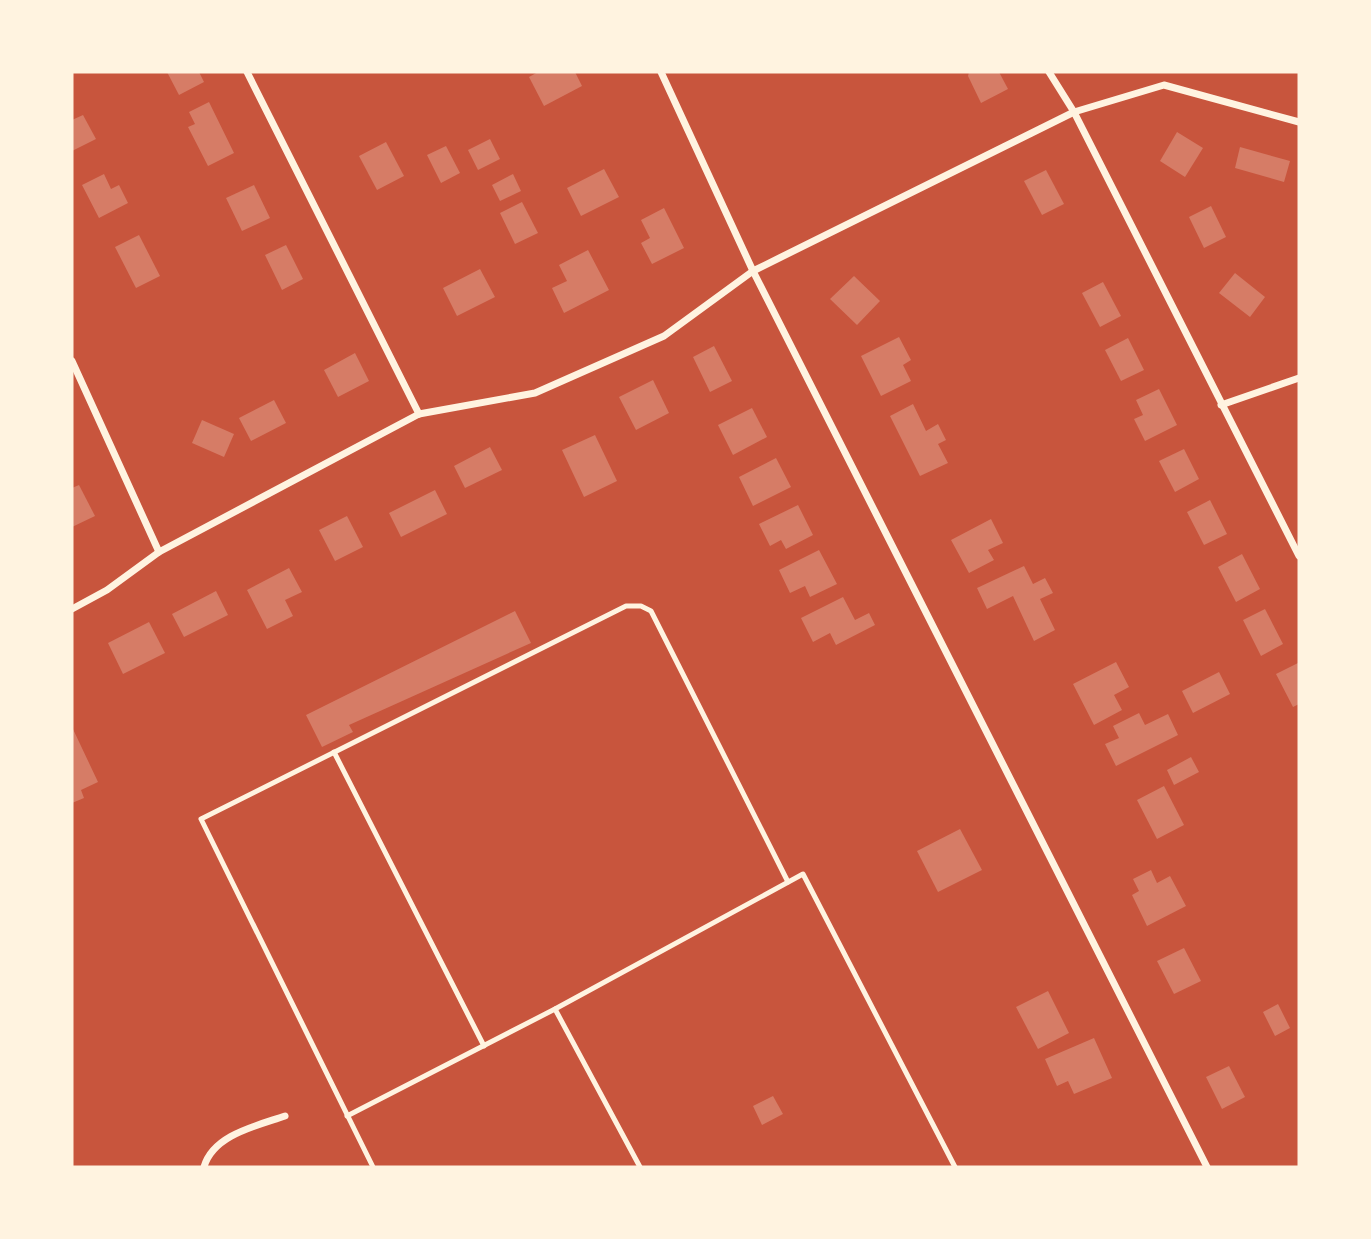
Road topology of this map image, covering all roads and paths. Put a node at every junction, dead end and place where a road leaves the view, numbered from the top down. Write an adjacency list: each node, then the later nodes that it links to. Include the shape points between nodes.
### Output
1 (247, 72): 10 (street)
2 (661, 72): 6 (street)
3 (1049, 72): 4 (street)
4 (1074, 112): 5 (street, via 1164,85); 6 (street); 9 (street)
5 (1299, 122)
6 (754, 271): 10 (street, via 664,336 535,393); 24 (street)
7 (72, 361): 11 (street)
8 (1299, 378): 9 (street)
9 (1221, 405): 12 (street)
10 (419, 414): 11 (street)
11 (159, 552): 13 (street)
12 (1299, 556)
13 (72, 609)
14 (334, 752): 15 (lane, via 626,606 640,606 651,611); 17 (lane); 19 (lane, via 201,819)
15 (788, 882): 16 (lane); 23 (lane, via 803,874)
16 (555, 1009): 17 (lane); 22 (lane)
17 (484, 1046): 19 (lane)
18 (285, 1116): 20 (street, via 230,1136 207,1156)
19 (347, 1116): 21 (lane)
20 (204, 1167)
21 (373, 1167)
22 (640, 1167)
23 (955, 1167)
24 (1207, 1167)

